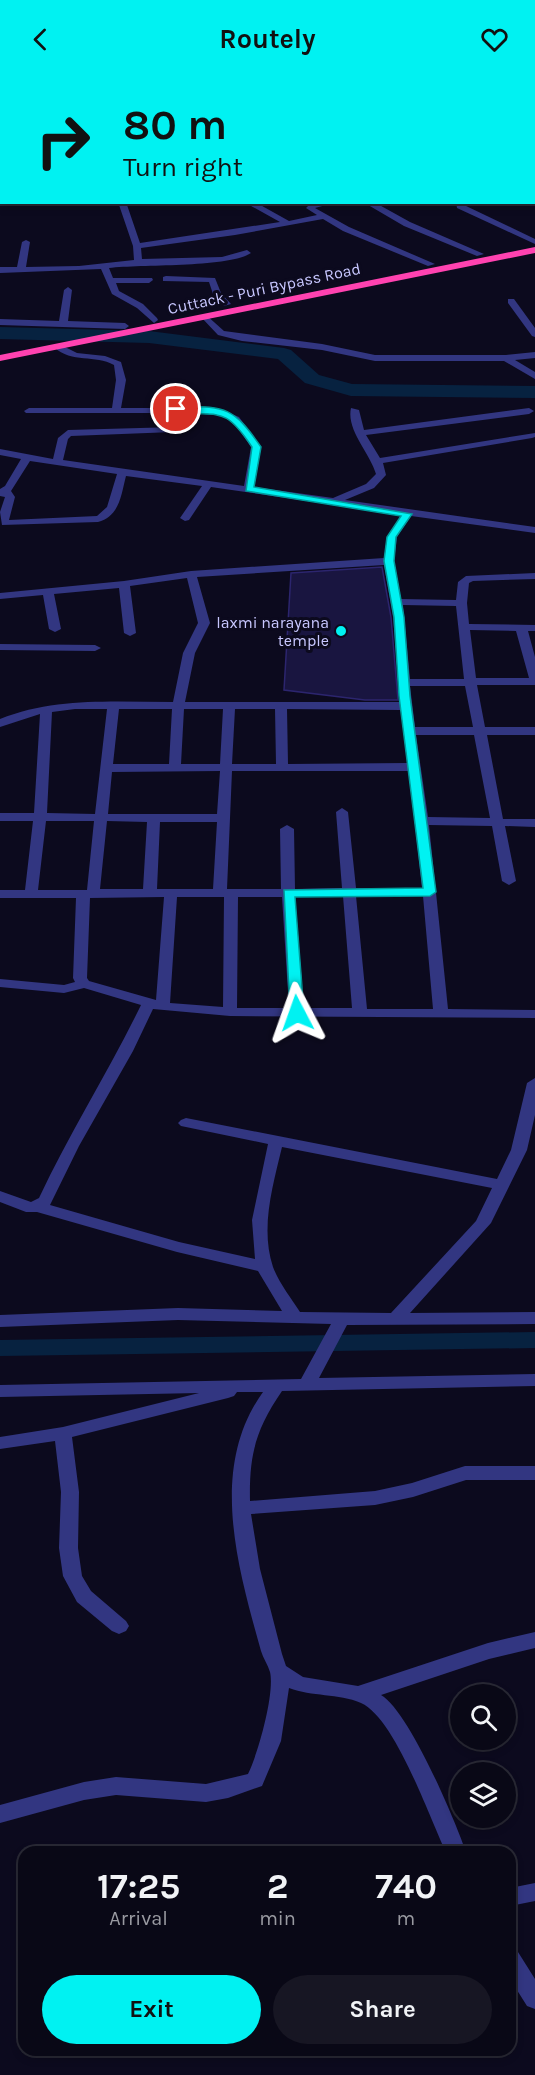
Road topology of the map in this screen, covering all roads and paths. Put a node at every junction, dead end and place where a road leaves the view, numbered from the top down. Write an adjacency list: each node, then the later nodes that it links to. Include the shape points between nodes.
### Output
1 (123, 204): 10 (street)
2 (252, 204): 7 (street)
3 (324, 204): 6 (street, via 310,207)
4 (371, 204): 13 (street, via 400,221)
5 (461, 204): 9 (street)
6 (321, 217): 7 (street); 15 (street)
7 (287, 223): 10 (street)
8 (26, 242): 18 (street)
9 (535, 243): 13 (highway, Cuttack - Puri Bypass Road)
10 (137, 246): 14 (street)
11 (535, 250): 25 (highway, Cuttack - Puri Bypass Road)
12 (247, 253): 14 (street, via 216,260)
13 (480, 254): 15 (highway, Cuttack - Puri Bypass Road)
14 (138, 262): 16 (street)
15 (431, 264): 24 (highway, Cuttack - Puri Bypass Road)
16 (104, 266): 18 (street); 21 (street)
17 (0, 270): 18 (street)
18 (21, 270)
19 (166, 279): 24 (street, via 212,280 217,294)
20 (149, 280): 21 (street)
21 (109, 281): 28 (street, via 115,292 140,306)
22 (68, 290): 27 (street)
23 (511, 301): 30 (street)
24 (227, 304): 28 (highway, Cuttack - Puri Bypass Road)
25 (206, 317): 28 (highway, Cuttack - Puri Bypass Road); 35 (street, via 221,333 230,336 375,358)
26 (0, 322): 27 (street)
27 (63, 323): 29 (street)
28 (156, 323): 29 (highway, Cuttack - Puri Bypass Road); 31 (highway, Cuttack - Puri Bypass Road)
29 (125, 326): 32 (highway, Cuttack - Puri Bypass Road)
30 (535, 334)
31 (59, 347): 34 (highway, Cuttack - Puri Bypass Road); 37 (street, via 72,357 118,364 121,380)
32 (0, 350)
33 (535, 355): 35 (street)
34 (0, 358)
35 (506, 358): 36 (street)
36 (535, 376)
37 (116, 410): 38 (street); 50 (street, via 195,409 227,413 240,423 256,447)
38 (29, 411)
39 (354, 411): 42 (street)
40 (529, 411): 42 (street)
41 (174, 429): 47 (street, via 68,433)
42 (360, 433): 46 (street)
43 (532, 435): 46 (street)
44 (0, 453): 45 (street)
45 (27, 458): 47 (street); 51 (street)
46 (377, 461): 52 (street, via 379,480)
47 (57, 462): 48 (street)
48 (122, 473): 49 (street); 51 (street, via 111,512 98,519 6,523 3,519 10,497)
49 (209, 483): 50 (street); 54 (street)
50 (249, 489): 52 (street)
51 (3, 492)
52 (339, 502): 53 (street)
53 (403, 514): 55 (street); 56 (street, via 392,537)
54 (185, 518)
55 (535, 530)
56 (389, 561): 57 (street); 62 (street)
57 (191, 574): 59 (street); 75 (street, via 204,623 189,653)
58 (535, 576): 63 (street, via 470,578 464,582)
59 (124, 584): 60 (street); 68 (street)
60 (48, 592): 61 (street); 67 (street)
61 (0, 596)
62 (397, 603): 63 (street); 73 (street)
63 (461, 603): 64 (street)
64 (464, 627): 65 (street); 72 (street)
65 (521, 628): 66 (street); 71 (street)
66 (535, 628)
67 (55, 629)
68 (130, 633)
69 (0, 647): 70 (street)
70 (95, 648)
71 (535, 680): 72 (street)
72 (470, 681): 73 (street); 82 (street)
73 (404, 683): 78 (street)
74 (113, 705): 75 (street); 79 (street); 87 (street)
75 (178, 705): 76 (street); 88 (street)
76 (230, 705): 77 (street); 84 (street)
77 (280, 705): 78 (street); 85 (street)
78 (406, 706): 81 (street)
79 (46, 708): 80 (street); 93 (street)
80 (0, 723)
81 (410, 731): 82 (street); 86 (street)
82 (480, 731): 83 (street); 96 (street)
83 (535, 731)
84 (226, 767): 85 (street); 88 (street); 94 (street)
85 (282, 767): 86 (street)
86 (415, 767): 95 (street)
87 (106, 768): 88 (street); 90 (street)
88 (175, 768)
89 (342, 812): 100 (street)
90 (101, 816): 91 (street); 93 (street); 108 (street)
91 (154, 816): 94 (street); 102 (street)
92 (0, 817): 93 (street)
93 (40, 817): 107 (street)
94 (224, 818): 104 (street)
95 (422, 821): 96 (street); 101 (street)
96 (498, 822): 97 (street); 99 (street)
97 (535, 823)
98 (287, 829): 105 (street)
99 (508, 881)
100 (352, 892): 101 (street); 105 (street); 114 (street)
101 (430, 892): 115 (street)
102 (150, 893): 103 (street); 108 (street)
103 (171, 893): 104 (street); 111 (street)
104 (226, 893): 105 (street); 112 (street)
105 (288, 893): 113 (street)
106 (0, 894): 107 (street)
107 (31, 894): 108 (street)
108 (88, 894): 110 (street, via 78,970)
109 (0, 983): 110 (street, via 63,989)
110 (84, 984): 111 (street)
111 (156, 1005): 112 (street); 123 (street)
112 (230, 1011): 113 (street)
113 (297, 1013): 114 (street)
114 (360, 1013): 115 (street)
115 (441, 1014): 116 (street)
116 (535, 1014)
117 (535, 1083): 120 (street)
118 (186, 1123): 119 (street)
119 (276, 1141): 121 (street); 124 (street, via 263,1195 260,1244)
120 (527, 1150): 121 (street)
121 (503, 1185): 126 (street, via 483,1223)
122 (0, 1196): 123 (street, via 23,1206)
123 (39, 1207): 124 (street)
124 (265, 1267): 125 (street)
125 (293, 1316): 128 (street, via 178,1314); 129 (street)
126 (397, 1317): 127 (street); 129 (street)
127 (535, 1318)
128 (0, 1321)
129 (340, 1323): 131 (street)
130 (535, 1380): 131 (street)
131 (307, 1384): 133 (street)
132 (254, 1385): 133 (street); 134 (street); 135 (street)
133 (277, 1385): 138 (street, via 253,1422 244,1453)
134 (0, 1391)
135 (63, 1433): 136 (street); 139 (street, via 70,1511 68,1543 75,1585)
136 (0, 1443)
137 (535, 1473): 138 (street, via 473,1472 375,1498)
138 (242, 1509): 141 (street, via 257,1592)
139 (119, 1626)
140 (535, 1640): 142 (street, via 488,1651)
141 (280, 1672): 142 (street, via 297,1682); 143 (street, via 270,1743 255,1779 206,1793 116,1786)
142 (359, 1694): 144 (street, via 378,1703 401,1733)
143 (0, 1814)
144 (453, 1846)
145 (535, 1892): 146 (street)
146 (516, 1896)
147 (516, 1969): 148 (street)
148 (535, 1999)

